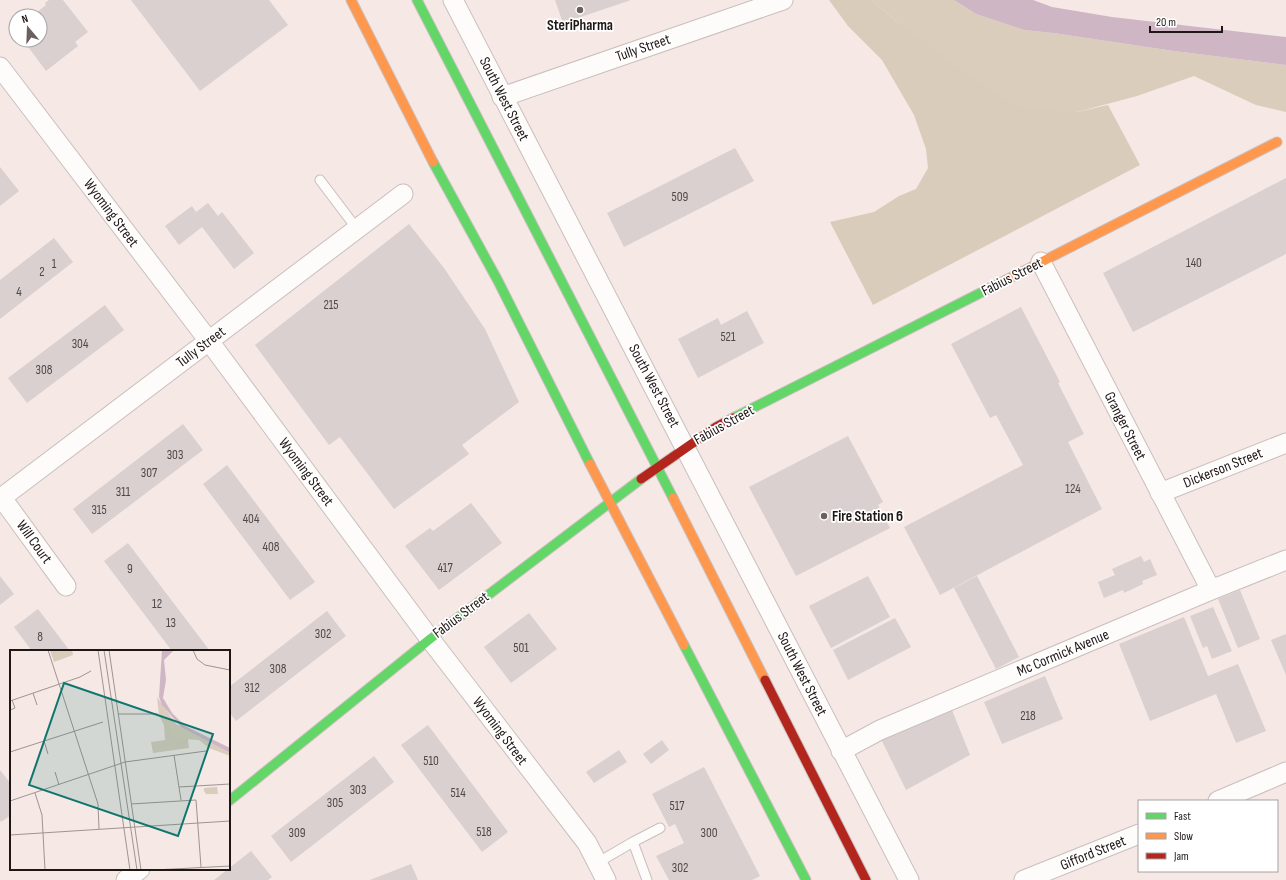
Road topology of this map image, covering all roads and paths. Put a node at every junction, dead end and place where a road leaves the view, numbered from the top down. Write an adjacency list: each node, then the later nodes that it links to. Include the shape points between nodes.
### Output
1 (351, 0): 18 (main road, via 498,281)
2 (417, 0): 15 (main road)
3 (453, 0): 6 (street, South West Street)
4 (783, 0): 6 (street, Tully Street)
5 (0, 67): 12 (street, Wyoming Street)
6 (502, 97): 14 (street, South West Street)
7 (1277, 142): 11 (main road, Fabius Street)
8 (320, 180): 10 (lane)
9 (403, 194): 10 (street, Tully Street)
10 (357, 229): 12 (street, Tully Street)
11 (1041, 262): 14 (main road, Fabius Street, via 716,428); 16 (street, Granger Street)
12 (209, 341): 17 (street, Tully Street); 22 (street, Wyoming Street)
13 (1286, 443): 16 (street, Dickerson Street)
14 (685, 447): 15 (main road, Fabius Street); 23 (street, South West Street)
15 (657, 467): 18 (main road, Fabius Street); 36 (main road)
16 (1160, 493): 21 (street, Granger Street)
17 (1, 499): 20 (street, Will Court)
18 (609, 502): 22 (main road, Fabius Street); 35 (main road)
19 (1286, 560): 21 (street, Mc Cormick Avenue)
20 (66, 586)
21 (1211, 590): 23 (street, Mc Cormick Avenue, via 880,730)
22 (430, 639): 25 (main road, Fabius Street); 30 (street, Wyoming Street, via 586,843)
23 (841, 751): 37 (street, South West Street)
24 (1286, 772): 26 (street)
25 (230, 797)
26 (1220, 800)
27 (660, 828): 29 (lane)
28 (1138, 834): 38 (street, Gifford Street)
29 (632, 842): 30 (lane); 34 (lane)
30 (597, 863): 33 (street, Wyoming Street)
31 (139, 870): 32 (street)
32 (126, 880)
33 (606, 880)
34 (647, 880)
35 (806, 880)
36 (866, 880)
37 (908, 880)
38 (1024, 880)

